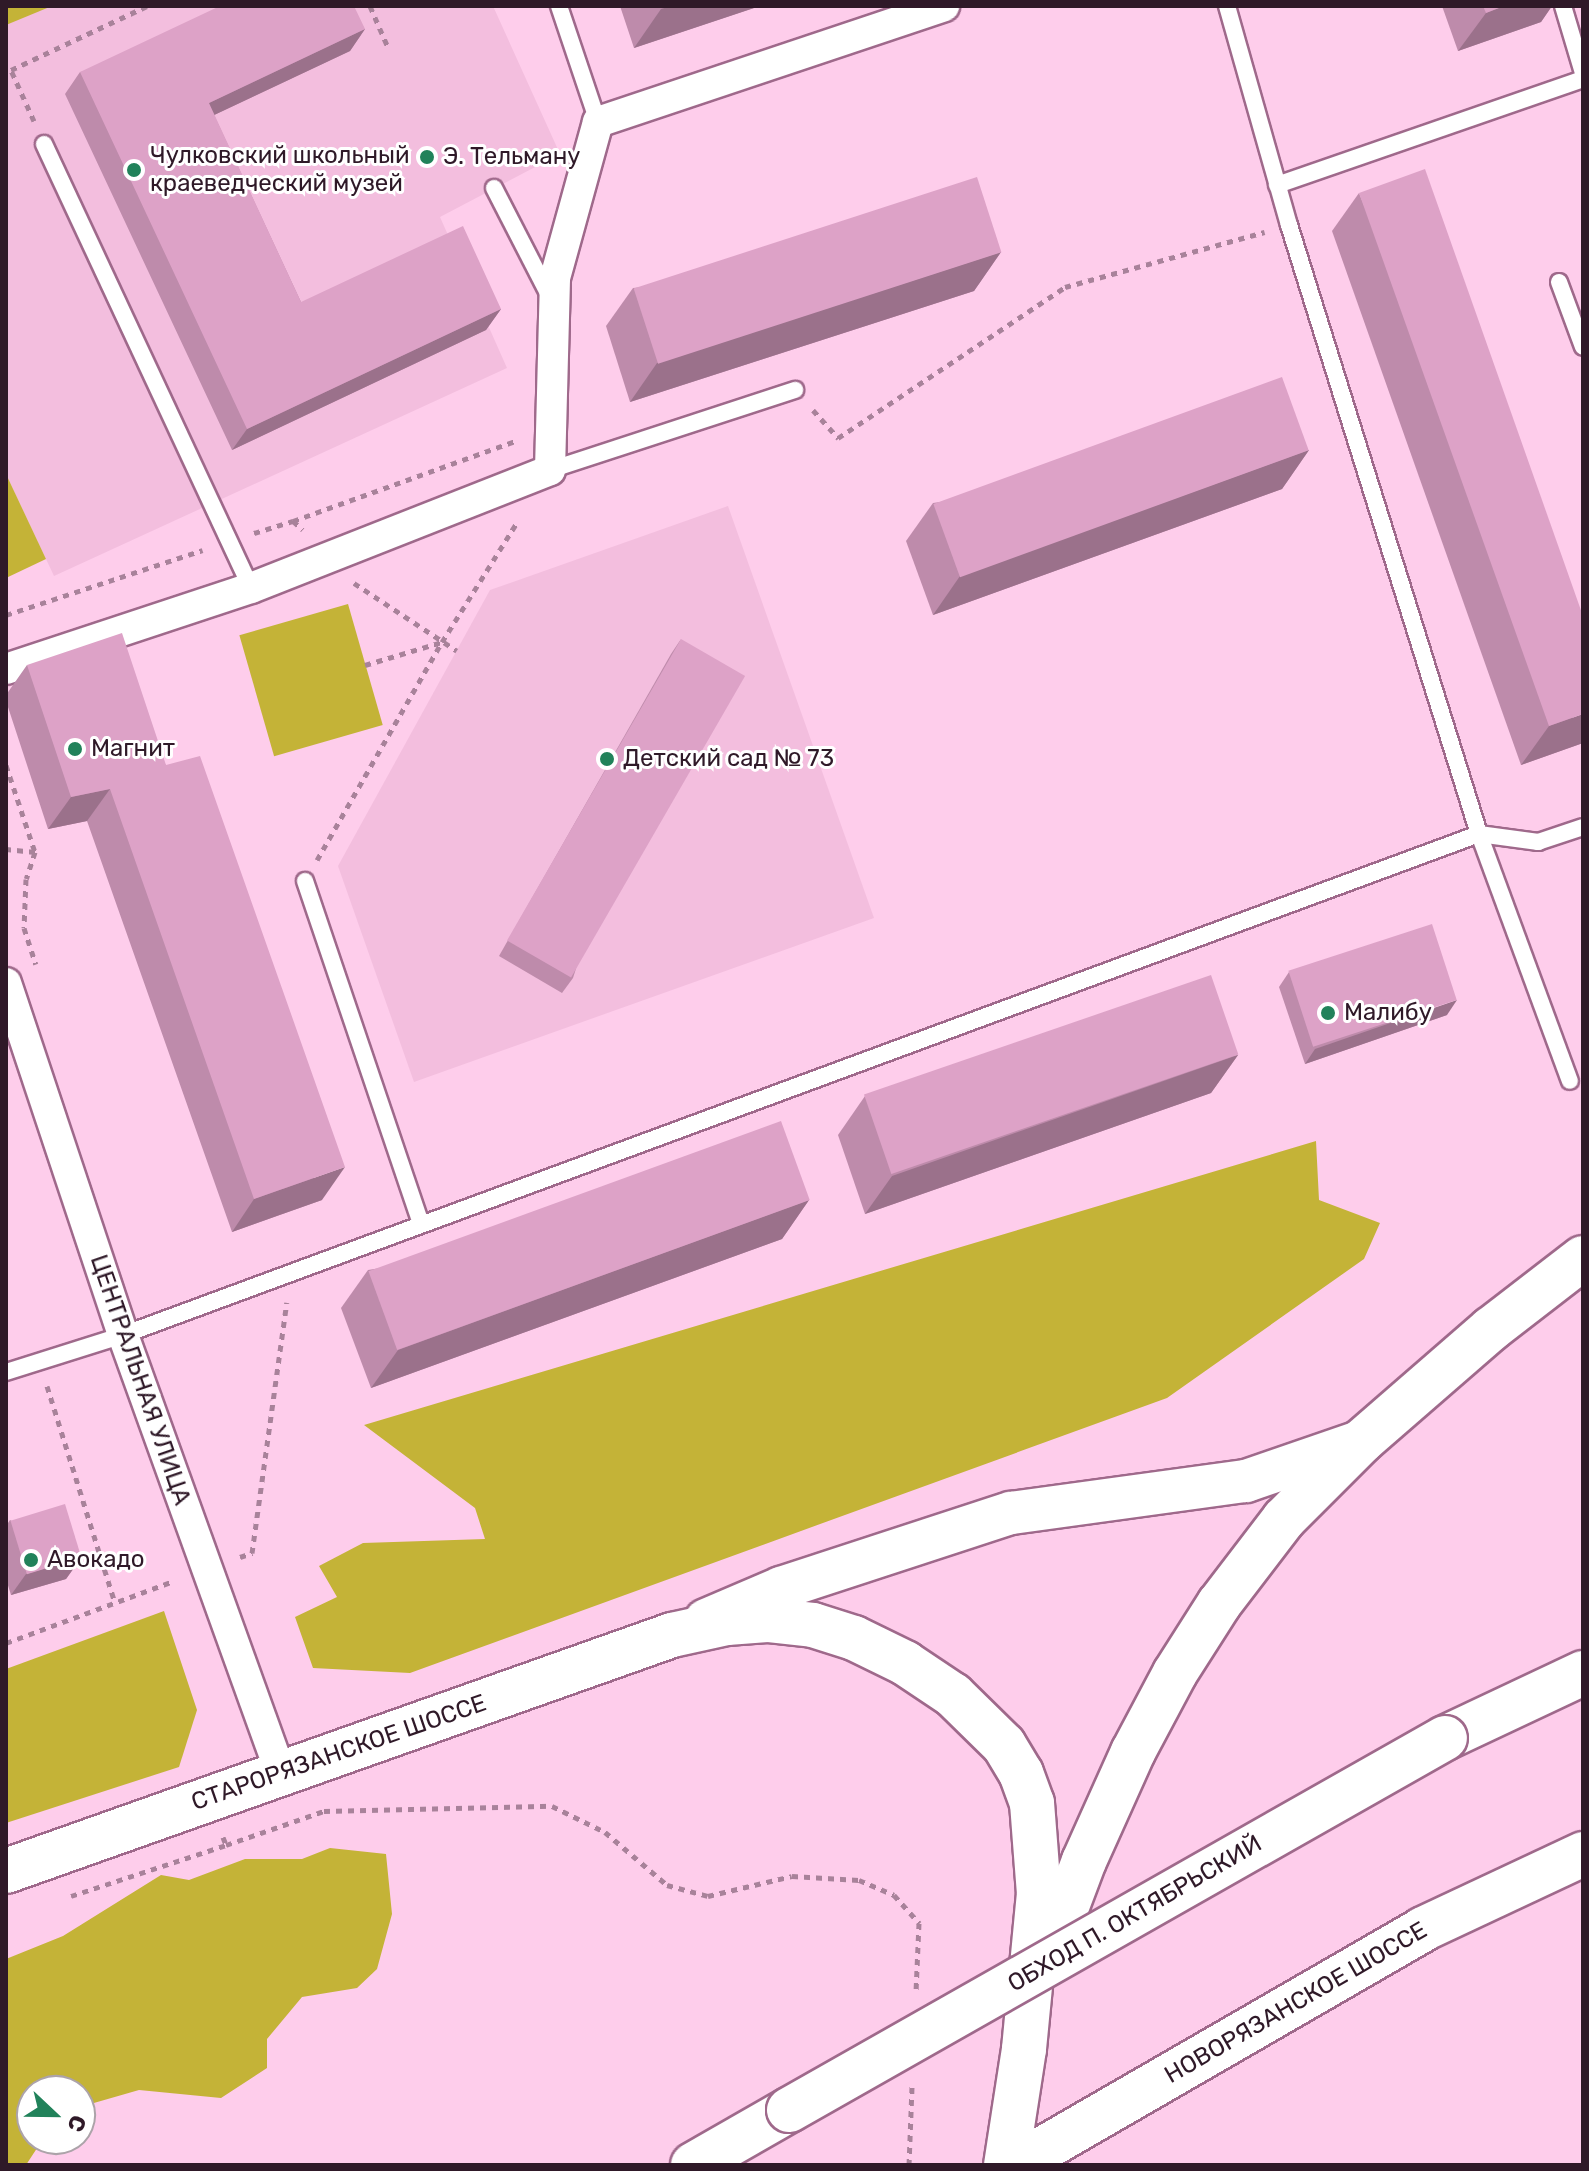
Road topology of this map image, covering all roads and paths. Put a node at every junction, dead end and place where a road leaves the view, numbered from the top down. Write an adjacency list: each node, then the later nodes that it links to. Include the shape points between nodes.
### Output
1 (147, 6): 10 (path, via 11,70)
2 (370, 6): 7 (path)
3 (559, 6): 9 (lane)
4 (944, 6): 9 (street)
5 (1227, 6): 11 (lane)
6 (1563, 6): 8 (lane)
7 (387, 45)
8 (1583, 76): 11 (lane)
9 (598, 122): 15 (street, via 555,278)
10 (44, 144): 21 (lane)
11 (1277, 185): 13 (lane)
12 (494, 188): 15 (lane)
13 (1289, 225): 17 (path, via 1065,287 838,438); 27 (lane)
14 (1559, 282): 16 (lane)
15 (554, 306): 18 (street)
16 (1583, 347)
17 (795, 390): 19 (lane)
18 (551, 428): 19 (street); 20 (path)
19 (550, 470): 21 (street); 22 (path)
20 (293, 521)
21 (251, 588): 24 (street)
22 (442, 642): 23 (path); 29 (path)
23 (365, 665)
24 (6, 669)
25 (6, 765): 28 (path, via 35,852)
26 (1583, 827): 27 (lane, via 1538,842)
27 (1479, 834): 31 (lane); 32 (lane)
28 (6, 849)
29 (305, 881): 32 (lane)
30 (6, 983): 35 (street, ЦЕНТРАЛЬНАЯ УЛИЦА)
31 (1570, 1081)
32 (421, 1224): 34 (lane)
33 (1583, 1258): 38 (main road)
34 (291, 1273): 35 (lane); 39 (path)
35 (123, 1335): 36 (lane); 45 (street, ЦЕНТРАЛЬНАЯ УЛИЦА)
36 (39, 1361): 37 (lane); 41 (path)
37 (6, 1372)
38 (1362, 1441): 42 (main road, via 1246,1481 1011,1513 781,1588); 52 (main road, via 1284,1519 1175,1673 1084,1861 1050,1953)
39 (252, 1553)
40 (178, 1579): 41 (path)
41 (115, 1603): 43 (path)
42 (672, 1635): 45 (main road, СТАРОРЯЗАНСКОЕ ШОССЕ); 52 (main road, СТАРОРЯЗАНСКОЕ ШОССЕ, via 767,1620 813,1625 854,1638 953,1695 1004,1745 1032,1803 1038,1845 1039,1893)
43 (6, 1643)
44 (1583, 1673): 53 (main road, ОБХОД П. ОКТЯБРЬСКИЙ, bridge, via 1445,1738)
45 (281, 1774): 49 (main road, СТАРОРЯЗАНСКОЕ ШОССЕ)
46 (324, 1811): 51 (path, via 552,1806 605,1832 667,1885 708,1896 792,1876 859,1880 894,1895)
47 (226, 1845): 50 (path)
48 (1583, 1854): 55 (main road, НОВОРЯЗАНСКОЕ ШОССЕ, via 1423,1929)
49 (6, 1871)
50 (65, 1898)
51 (919, 1923)
52 (1024, 2049): 54 (main road)
53 (693, 2165)
54 (1006, 2165)
55 (1015, 2165)

